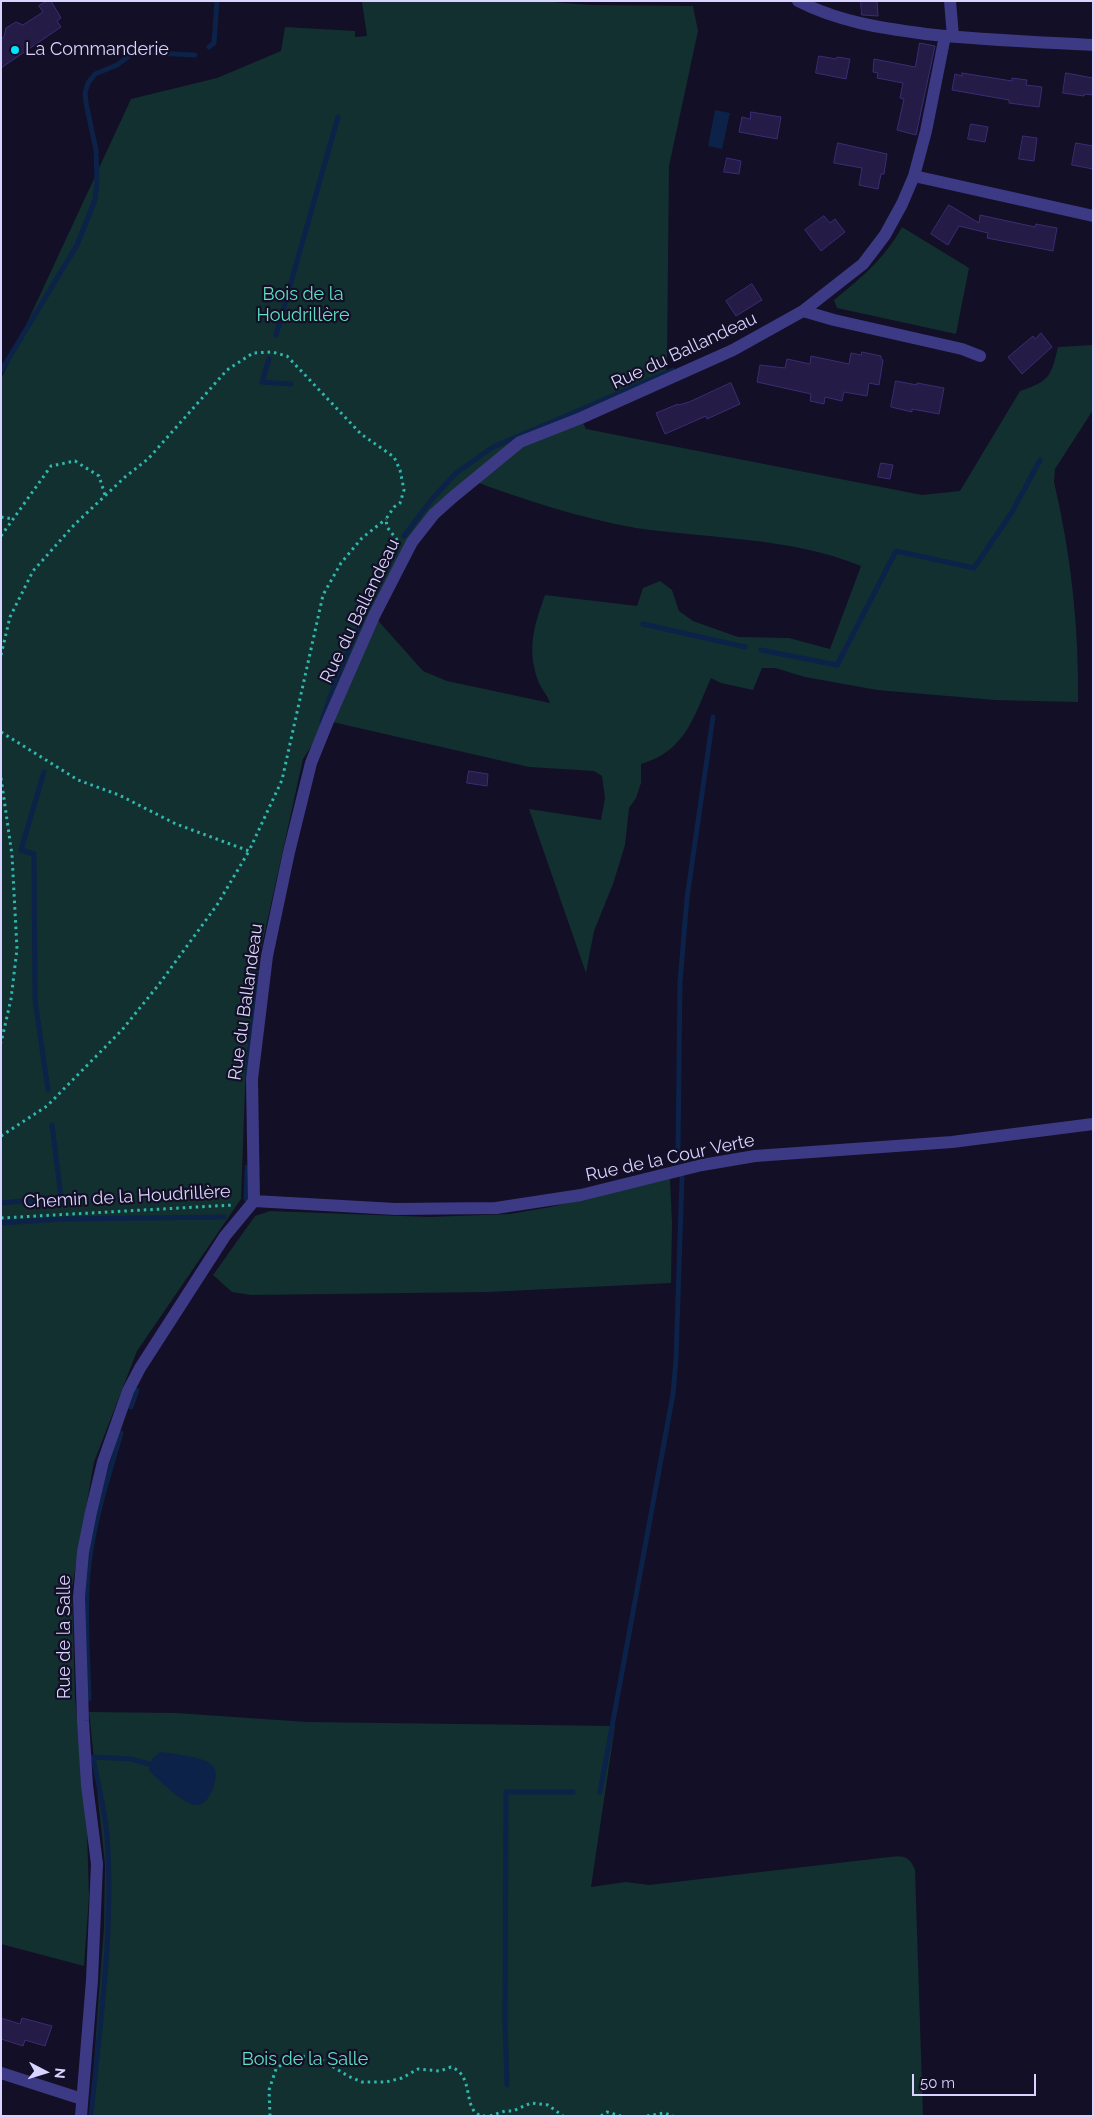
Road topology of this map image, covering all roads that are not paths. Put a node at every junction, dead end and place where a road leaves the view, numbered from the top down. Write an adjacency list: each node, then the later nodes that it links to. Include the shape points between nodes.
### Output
1 (798, 1): 3 (street, via 832,17 861,25)
2 (950, 1): 3 (street, Rue du Ballandeau)
3 (949, 36): 4 (street); 5 (street, Rue du Ballandeau)
4 (1093, 45)
5 (914, 176): 6 (street); 7 (street, Rue du Ballandeau, via 875,250 850,275)
6 (1093, 216)
7 (802, 310): 8 (street); 10 (street, Rue du Ballandeau, via 712,361 520,442 434,514 408,549 374,616 311,762 289,852 267,956 252,1079)
8 (980, 356)
9 (1093, 1124): 10 (street, Rue de la Cour Verte, via 952,1142 755,1156 702,1165 580,1195 496,1208 432,1210)
10 (254, 1202): 12 (street, Rue de la Salle, via 225,1236 128,1391 103,1462 83,1552 80,1606 83,1721 97,1864)
11 (1, 2073): 12 (street)
12 (82, 2099): 13 (street, Rue de la Salle)
13 (80, 2116)

